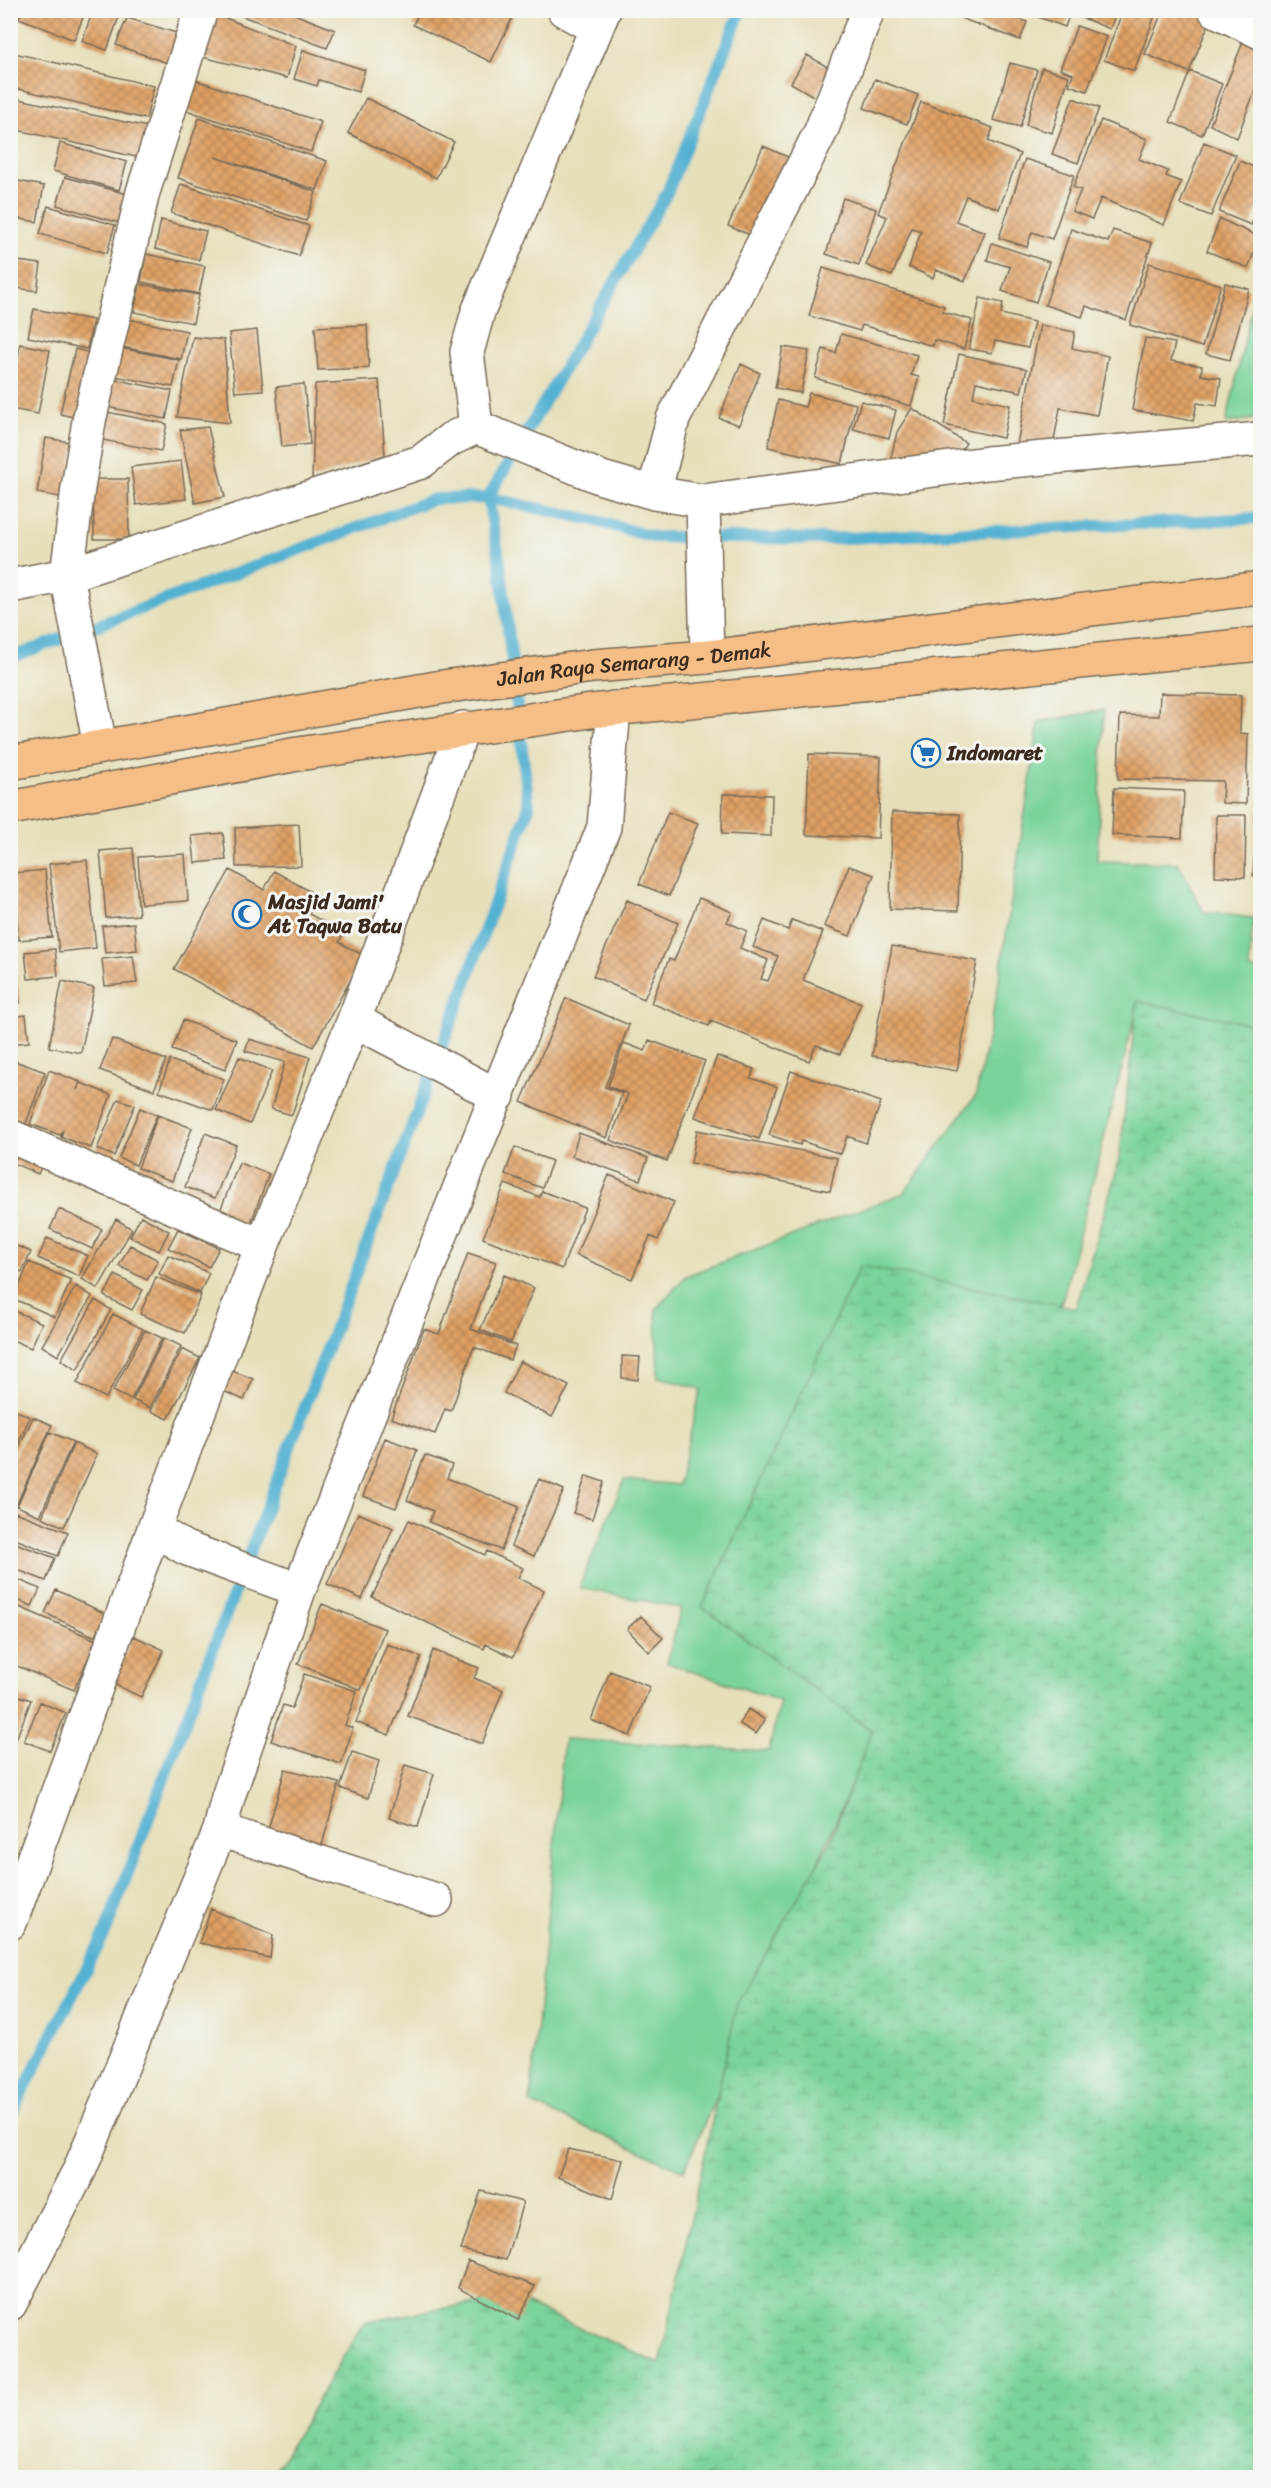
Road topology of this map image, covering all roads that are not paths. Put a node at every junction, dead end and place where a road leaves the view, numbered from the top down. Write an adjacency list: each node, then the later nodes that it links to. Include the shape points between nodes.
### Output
1 (201, 10): 11 (street, via 140,203 89,421)
2 (564, 10): 5 (street)
3 (868, 10): 9 (street, via 821,131 673,419)
4 (1215, 10): 6 (street)
5 (600, 19): 7 (street, via 478,312 467,352)
6 (1260, 32)
7 (476, 427): 9 (street, via 602,478); 11 (street, via 451,439 421,462)
8 (1260, 439): 10 (street, via 987,463)
9 (654, 494): 10 (street)
10 (703, 506): 14 (street)
11 (69, 582): 12 (street); 18 (street)
12 (10, 586)
13 (1260, 588): 14 (highway, Jalan Raya Semarang - Demak)
14 (707, 641): 18 (highway, Jalan Raya Semarang - Demak, via 593,666 442,687)
15 (1260, 644): 16 (highway, Jalan Raya Semarang - Demak)
16 (602, 710): 17 (highway, Jalan Raya Semarang - Demak); 22 (street, via 604,826)
17 (464, 728): 20 (highway, Jalan Raya Semarang - Demak, via 298,753); 21 (street)
18 (100, 746): 19 (highway, Jalan Raya Semarang - Demak)
19 (10, 763)
20 (10, 808)
21 (362, 1025): 22 (street); 24 (street)
22 (489, 1091): 26 (street)
23 (10, 1136): 24 (street)
24 (262, 1246): 25 (street)
25 (154, 1529): 26 (street, via 185,1548); 29 (street)
26 (294, 1588): 27 (street)
27 (220, 1830): 28 (street); 30 (street, via 80,2169)
28 (436, 1900)
29 (12, 1918)
30 (15, 2286)

